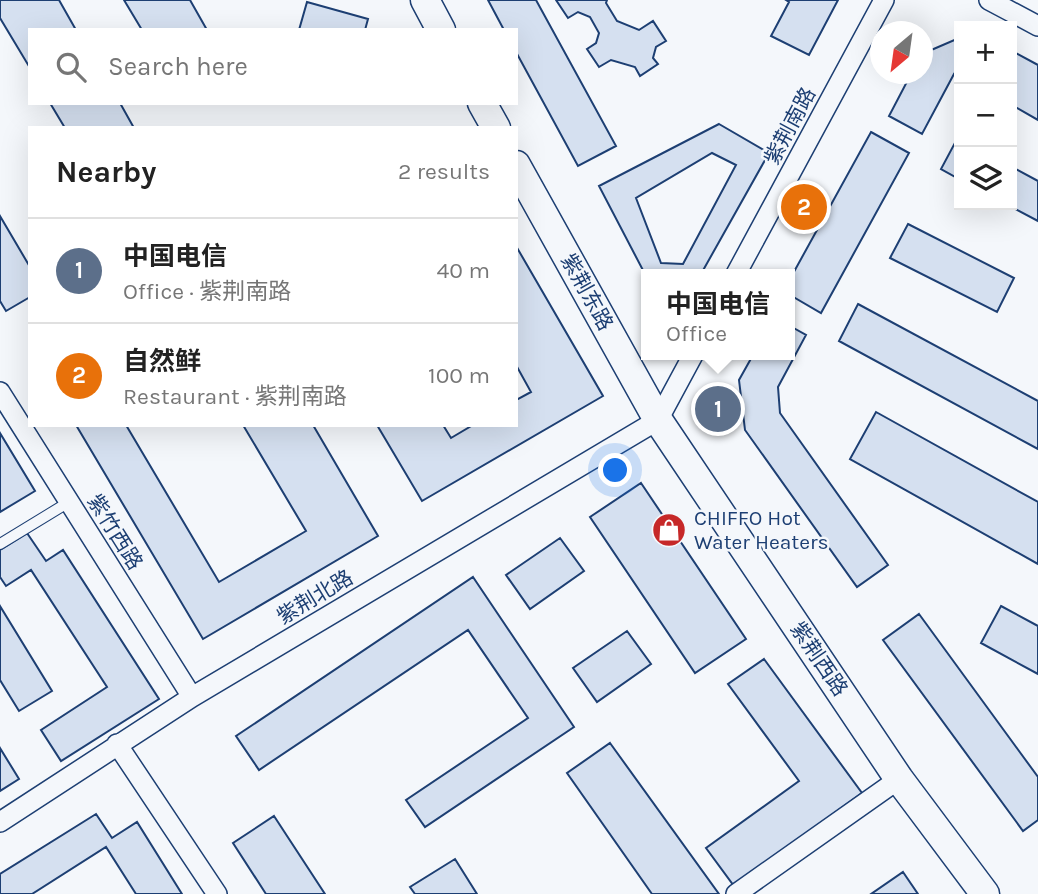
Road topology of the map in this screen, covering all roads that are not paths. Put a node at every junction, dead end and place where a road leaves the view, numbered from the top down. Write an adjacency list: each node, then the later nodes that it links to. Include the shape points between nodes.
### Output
1 (425, 0): 5 (street)
2 (884, 0): 9 (street, 紫荆南路)
3 (989, 0): 4 (street)
4 (1038, 26)
5 (441, 28)
6 (483, 105): 7 (street)
7 (495, 126)
8 (518, 168): 12 (street, 紫荆东路)
9 (739, 269)
10 (690, 360): 12 (street)
11 (0, 392): 13 (street, 紫竹西路)
12 (658, 420): 15 (street, 紫荆北路); 17 (street, 紫荆西路)
13 (69, 502): 14 (lane); 15 (street, 紫竹西路)
14 (0, 544)
15 (192, 697): 16 (street, 紫荆北路)
16 (117, 744): 18 (street, 紫荆北路); 19 (street)
17 (899, 779): 20 (street); 21 (street, 紫荆西路)
18 (0, 822)
19 (217, 894)
20 (736, 894)
21 (985, 894)

